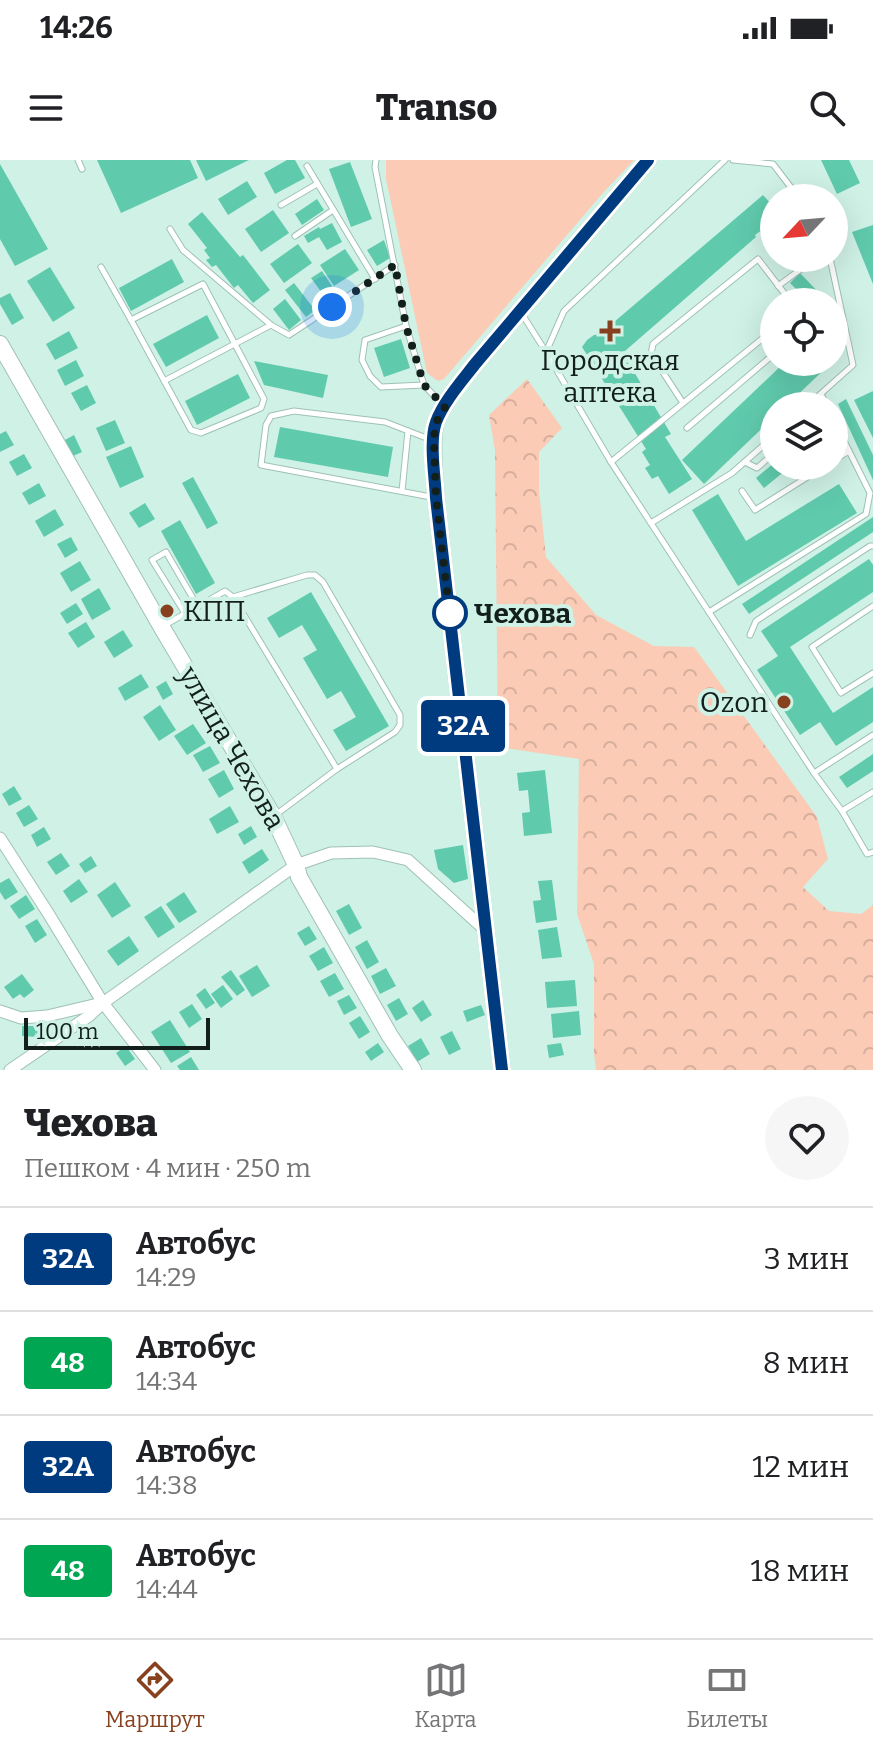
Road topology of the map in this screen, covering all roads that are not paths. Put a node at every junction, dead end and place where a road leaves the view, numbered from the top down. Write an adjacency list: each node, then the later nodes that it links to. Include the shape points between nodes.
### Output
1 (78, 160): 7 (lane)
2 (376, 160): 14 (lane)
3 (648, 160): 19 (main road)
4 (725, 160): 27 (lane, via 564,311)
5 (733, 160): 9 (lane, via 773,164)
6 (307, 166): 8 (lane)
7 (82, 169)
8 (317, 184): 10 (lane); 11 (lane)
9 (788, 184)
10 (281, 205)
11 (333, 210): 13 (lane); 17 (lane)
12 (170, 229): 21 (lane, via 183,250)
13 (295, 236)
14 (395, 265): 17 (lane); 22 (lane)
15 (101, 267): 20 (lane)
16 (797, 272): 18 (lane)
17 (375, 279): 21 (lane, via 289,335)
18 (778, 286): 34 (lane, via 758,259 653,344 651,354)
19 (519, 311): 27 (lane); 35 (main road)
20 (131, 320): 24 (lane, via 203,284); 31 (lane)
21 (271, 325): 24 (lane)
22 (406, 326): 32 (lane); 32 (lane, via 365,340 362,360 381,387)
23 (760, 340): 34 (lane)
24 (235, 343): 31 (lane); 31 (lane, via 264,399 261,408 201,433 191,430)
25 (0, 344): 55 (main road, улица Чехова)
26 (848, 346): 29 (lane, via 853,365)
27 (546, 352): 41 (lane)
28 (760, 366): 36 (lane)
29 (848, 370)
30 (841, 376): 33 (lane)
31 (164, 381)
32 (424, 385): 35 (lane)
33 (823, 392)
34 (683, 403): 41 (lane)
35 (445, 407): 38 (main road, via 435,424)
36 (687, 428)
37 (408, 431): 38 (lane); 45 (lane); 45 (lane, via 385,422 281,413 266,425 261,465)
38 (434, 441): 47 (main road)
39 (760, 449): 42 (lane)
40 (849, 451): 53 (lane, via 870,493 866,514)
41 (611, 462): 48 (lane)
42 (745, 462): 43 (lane); 48 (lane)
43 (760, 465)
44 (803, 480): 46 (lane, via 755,510)
45 (402, 491): 47 (lane)
46 (742, 491)
47 (436, 498): 67 (main road)
48 (651, 523): 53 (lane)
49 (873, 546): 56 (lane, via 756,621)
50 (233, 597): 52 (lane, via 225,591); 59 (lane); 59 (lane, via 307,575 323,582 400,715 395,732)
51 (873, 606): 57 (lane, via 812,647 841,693)
52 (198, 607): 54 (lane); 54 (lane, via 166,552 152,560)
53 (709, 612): 60 (lane)
54 (186, 615): 55 (lane)
55 (161, 626): 63 (main road, улица Чехова)
56 (750, 635)
57 (873, 673)
58 (873, 735): 60 (lane)
59 (337, 769): 63 (lane)
60 (814, 773): 62 (lane)
61 (873, 792): 62 (lane)
62 (842, 811): 65 (lane, via 867,854)
63 (273, 816): 66 (main road, улица Чехова)
64 (0, 838): 68 (street)
65 (873, 852)
66 (296, 865): 67 (street, via 331,853 373,852 408,860); 68 (street); 72 (main road, улица Чехова)
67 (487, 932): 73 (main road)
68 (103, 1003): 69 (street, via 47,1016 21,1018); 70 (street); 71 (street)
69 (0, 1011)
70 (10, 1070)
71 (155, 1070)
72 (413, 1070)
73 (502, 1070)

